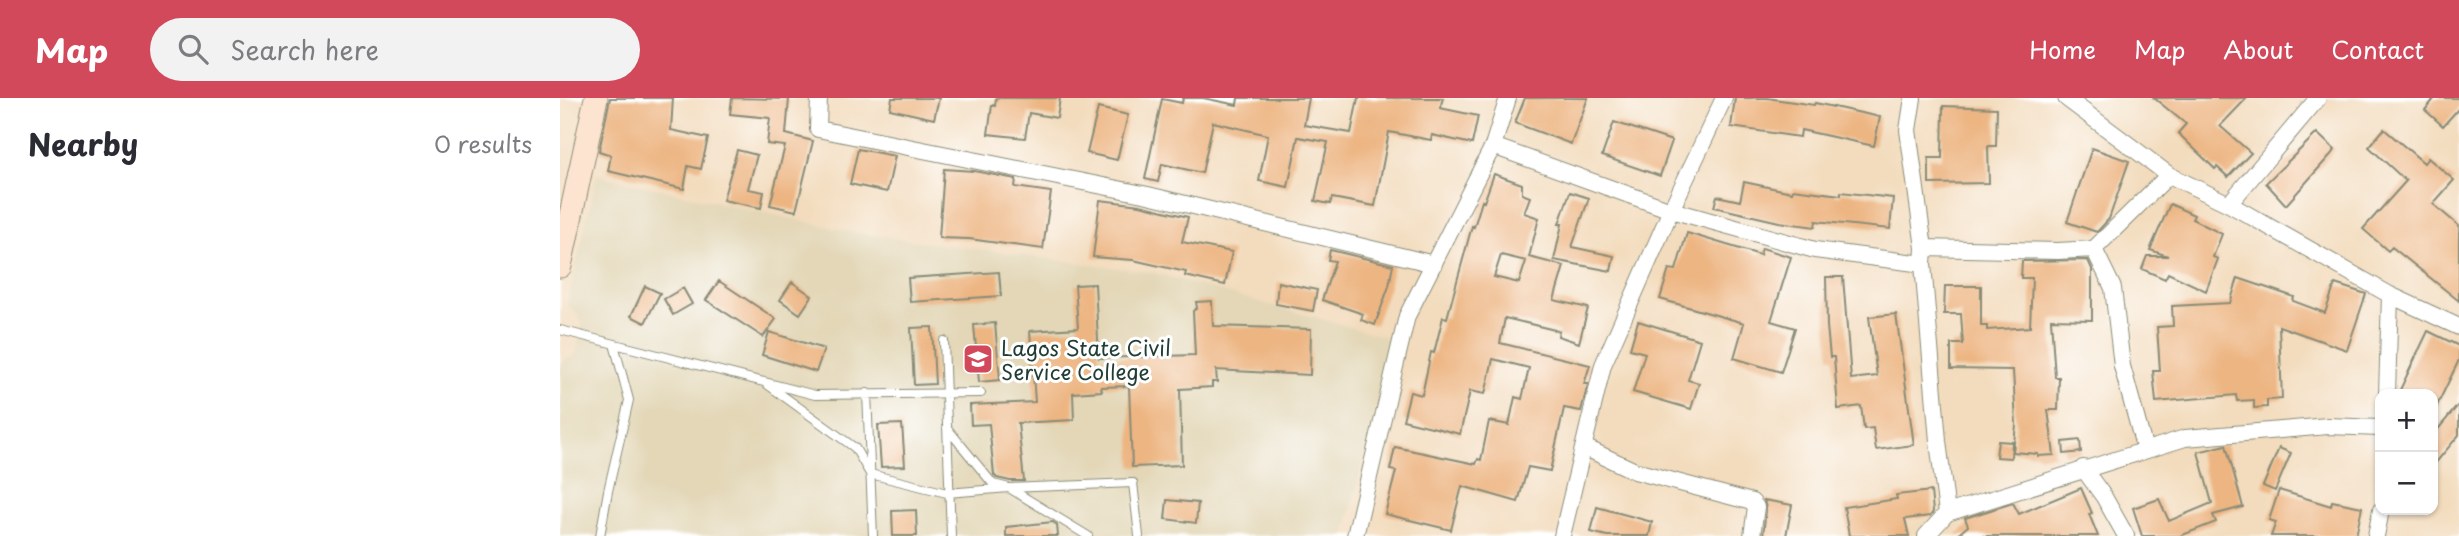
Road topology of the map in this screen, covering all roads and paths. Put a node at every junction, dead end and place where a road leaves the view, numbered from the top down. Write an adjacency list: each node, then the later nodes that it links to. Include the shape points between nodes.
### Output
1 (596, 98): 15 (main road)
2 (819, 98): 14 (street, via 818,129 1148,195)
3 (1508, 98): 8 (street)
4 (1724, 98): 11 (street)
5 (1913, 98): 13 (street, via 1908,130)
6 (2066, 98): 9 (street)
7 (2318, 98): 10 (street)
8 (1493, 146): 11 (street); 14 (street)
9 (2169, 175): 10 (street); 12 (street)
10 (2229, 204): 16 (street)
11 (1671, 210): 13 (street, via 1815,250); 28 (street, via 1603,365)
12 (2094, 248): 13 (street); 29 (street, via 2113,288 2122,366)
13 (1924, 256): 34 (street)
14 (1434, 264): 41 (street, via 1407,316)
15 (560, 266)
16 (2390, 295): 17 (street); 22 (street)
17 (2459, 327)
18 (560, 330): 20 (lane)
19 (944, 341): 25 (lane)
20 (614, 344): 21 (lane); 36 (lane, via 629,400)
21 (764, 382): 23 (lane, via 814,395); 31 (lane, via 855,448)
22 (2387, 389)
23 (867, 393): 25 (lane); 31 (lane)
24 (981, 393): 25 (lane)
25 (946, 394): 26 (lane)
26 (947, 428): 32 (lane, via 993,484); 33 (lane)
27 (2375, 428): 29 (street, via 2328,426 2185,438)
28 (1584, 447): 42 (street); 43 (street, via 1635,471 1752,502 1756,508)
29 (2145, 450): 30 (street)
30 (2083, 468): 34 (street); 45 (street)
31 (870, 474): 33 (lane); 37 (lane)
32 (1009, 488): 33 (lane); 39 (lane); 40 (lane, via 1133,483)
33 (947, 494): 38 (lane)
34 (1947, 513): 44 (street)
35 (2380, 515): 46 (street)
36 (600, 536)
37 (873, 536)
38 (951, 536)
39 (1088, 536)
40 (1139, 536)
41 (1355, 536)
42 (1562, 536)
43 (1752, 536)
44 (1926, 536)
45 (2126, 536)
46 (2376, 536)

